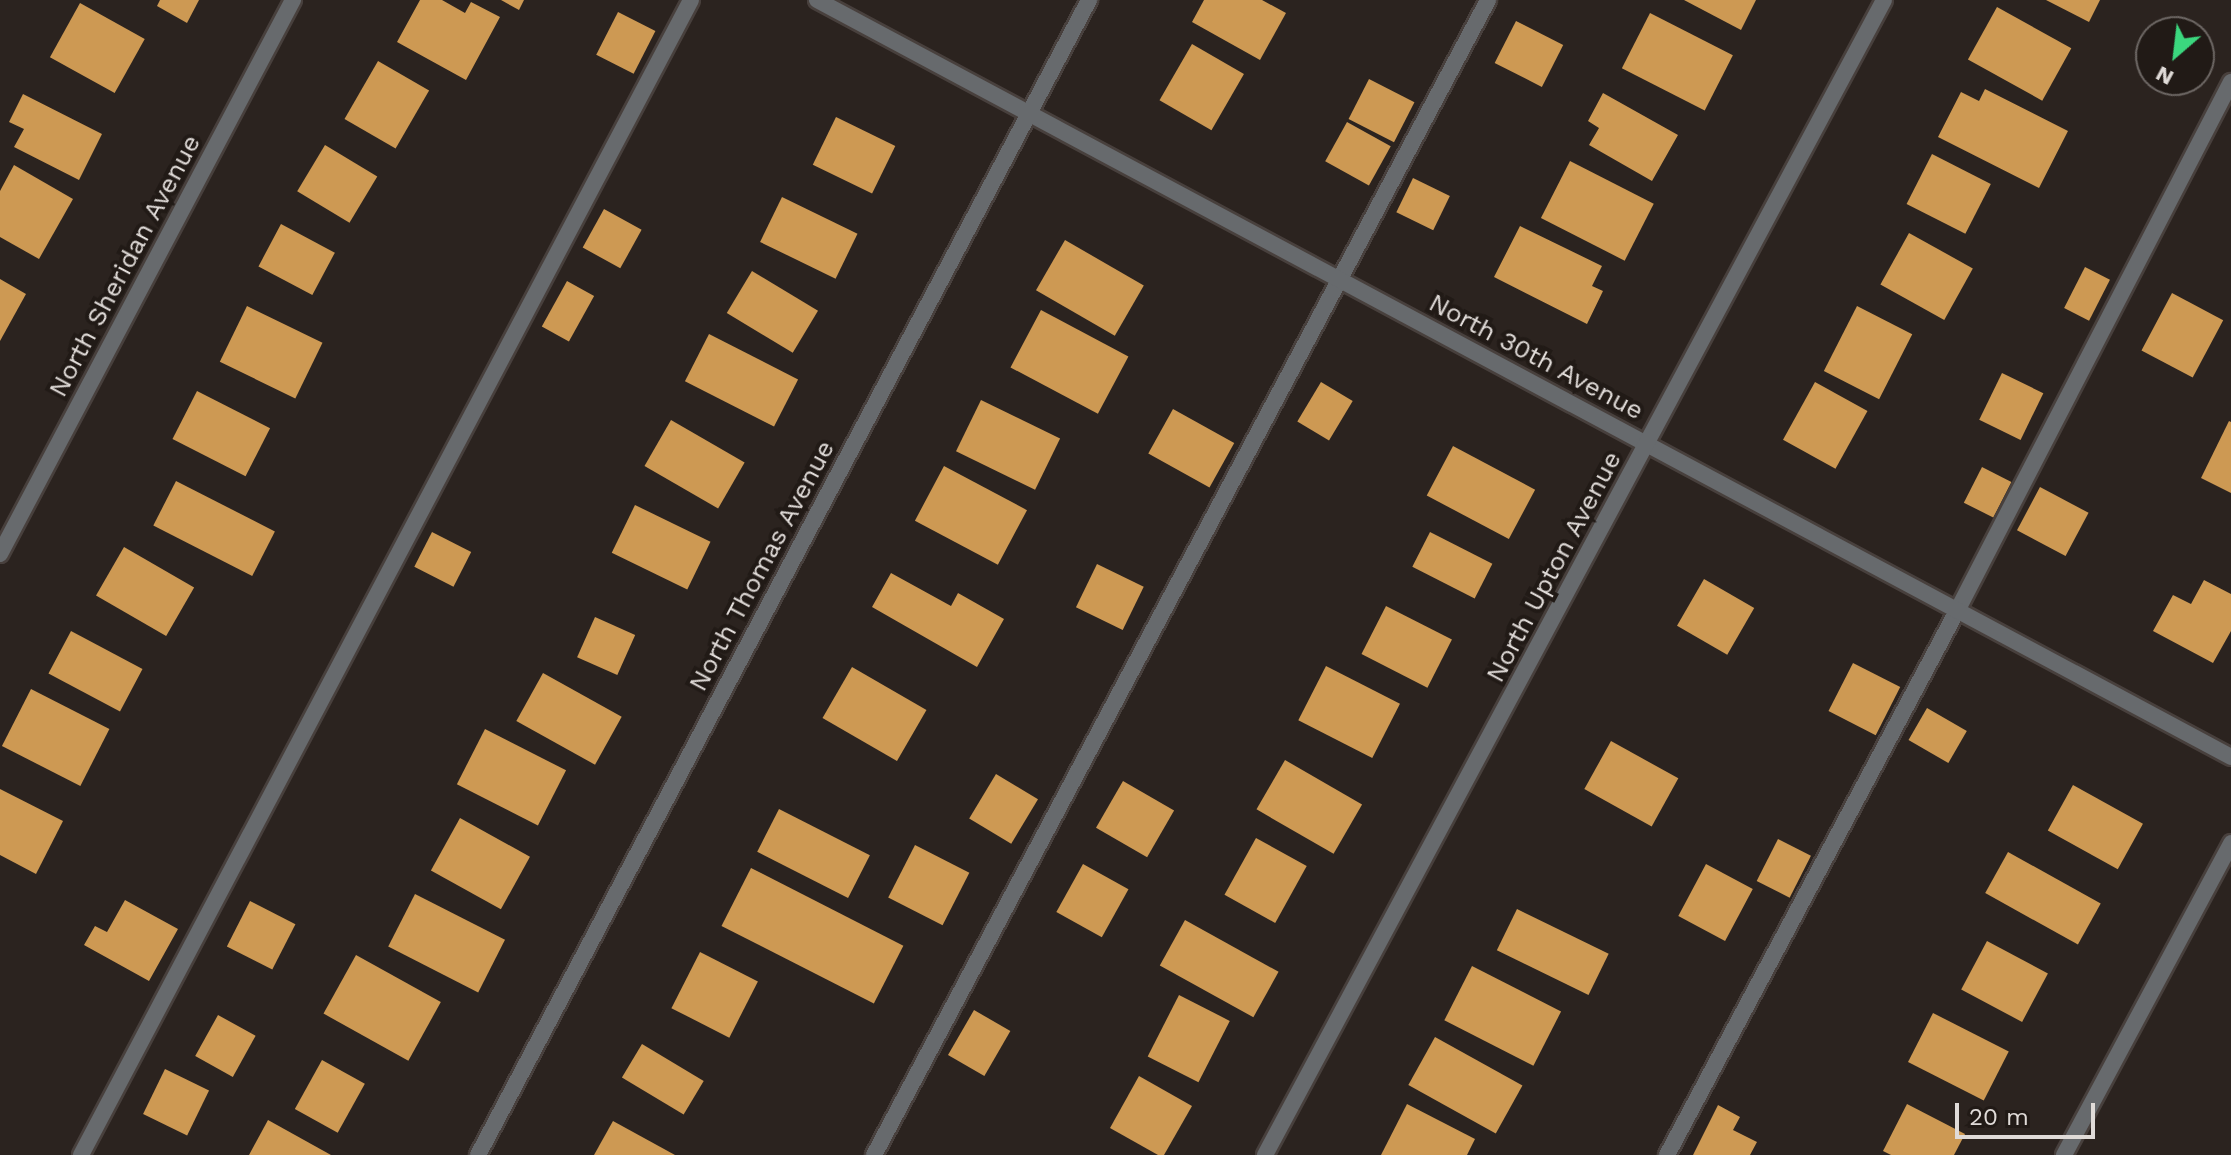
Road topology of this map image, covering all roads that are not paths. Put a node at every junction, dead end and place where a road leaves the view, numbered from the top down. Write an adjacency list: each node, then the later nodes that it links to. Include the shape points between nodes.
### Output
1 (293, 0): 11 (street, North Sheridan Avenue)
2 (691, 0): 15 (street)
3 (817, 0): 8 (street, North 30th Avenue)
4 (1089, 0): 8 (street, North Thomas Avenue)
5 (1488, 0): 9 (street)
6 (1884, 0): 10 (street, North Upton Avenue)
7 (2231, 82): 12 (street)
8 (1029, 113): 9 (street, North 30th Avenue); 16 (street, North Thomas Avenue)
9 (1339, 281): 10 (street, North 30th Avenue); 17 (street)
10 (1649, 443): 12 (street, North 30th Avenue); 18 (street, North Upton Avenue)
11 (0, 554)
12 (1957, 611): 13 (street, North 30th Avenue); 19 (street)
13 (2231, 757)
14 (2231, 843): 20 (street)
15 (81, 1155)
16 (478, 1155)
17 (874, 1155)
18 (1265, 1155)
19 (1667, 1155)
20 (2064, 1155)

